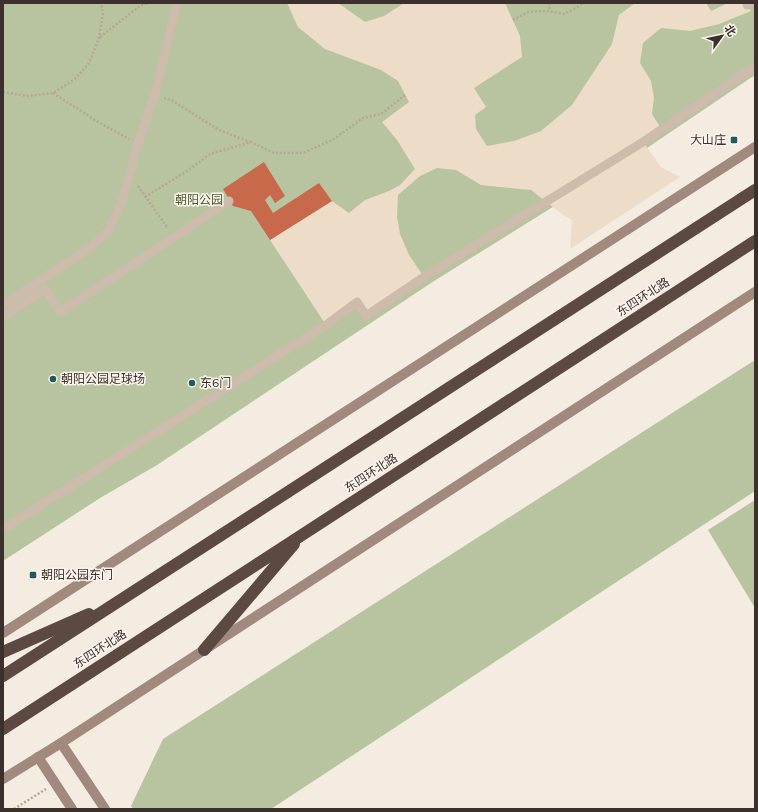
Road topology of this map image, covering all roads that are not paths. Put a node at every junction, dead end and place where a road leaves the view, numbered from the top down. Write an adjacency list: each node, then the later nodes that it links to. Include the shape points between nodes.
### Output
1 (177, 3): 8 (lane, via 155,93 122,204 108,231 88,249)
2 (755, 67): 10 (lane, via 643,142 424,277 366,316 357,302 326,325)
3 (755, 147): 13 (street)
4 (755, 190): 12 (highway)
5 (229, 201): 9 (lane, via 60,312 45,289)
6 (755, 241): 11 (highway, 东四环北路)
7 (755, 292): 14 (street)
8 (3, 305)
9 (3, 317)
10 (3, 529)
11 (302, 534): 14 (highway); 17 (highway, 东四环北路)
12 (124, 598): 15 (highway); 16 (highway)
13 (3, 633)
14 (204, 650): 18 (street)
15 (3, 652)
16 (3, 676)
17 (3, 729)
18 (61, 743): 19 (street); 22 (street)
19 (38, 757): 20 (street); 21 (street)
20 (3, 779)
21 (72, 809)
22 (105, 809)

